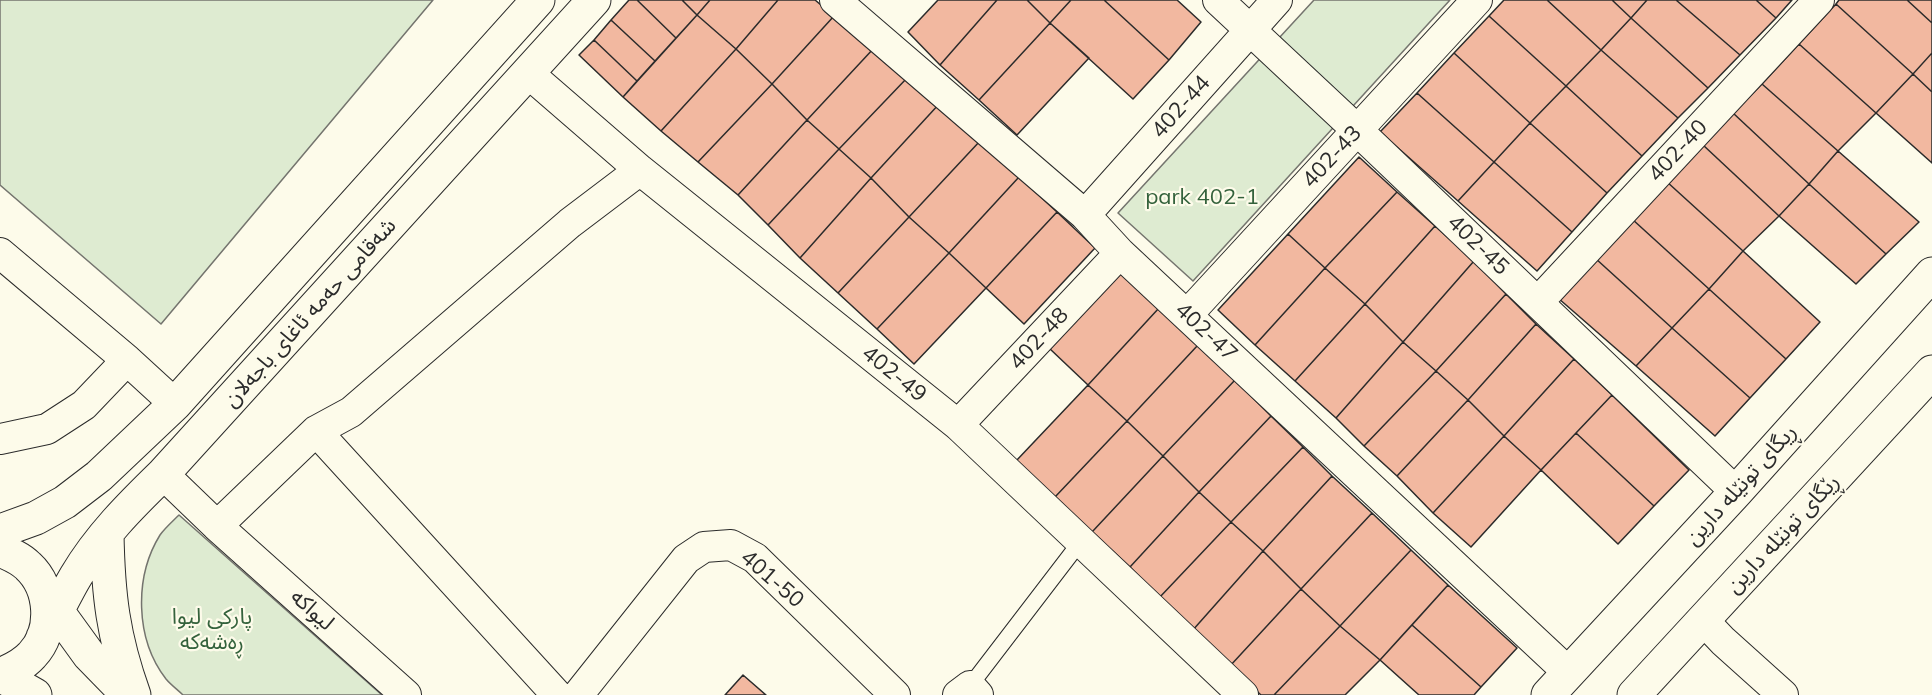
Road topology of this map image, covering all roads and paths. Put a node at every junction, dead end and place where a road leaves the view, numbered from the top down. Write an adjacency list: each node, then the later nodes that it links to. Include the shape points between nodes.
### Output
1 (538, 0): 11 (main road, شەقامی حەمە ئاغای باجەلان)
2 (594, 0): 9 (main road, شەقامی حەمە ئاغای باجەلان)
3 (835, 0): 14 (street, 402-47)
4 (1218, 0): 8 (street, 402-45)
5 (1278, 0): 8 (street, 402-44)
6 (1478, 0): 10 (street, 402-43)
7 (1819, 0): 18 (street, 402-40)
8 (1251, 29): 10 (street, 402-45); 14 (street, 402-44)
9 (528, 73): 12 (street, 402-49); 13 (main road, شەقامی حەمە ئاغای باجەلان)
10 (1357, 130): 18 (street, 402-45); 19 (street, 402-43)
11 (392, 162): 13 (main road); 22 (main road, شەقامی حەمە ئاغای باجەلان)
12 (640, 170): 23 (street, 402-49); 24 (street, via 570,223 351,412)
13 (424, 188): 26 (main road, شەقامی حەمە ئاغای باجەلان)
14 (1085, 215): 16 (street, 402-47)
15 (0, 253): 20 (street)
16 (1120, 253): 19 (street, 402-47); 23 (street, 402-48)
17 (1932, 274): 27 (main road, ڕیگای تونێلە دارین)
18 (1538, 302): 27 (street, 402-45)
19 (1187, 315): 36 (street, 402-47)
20 (127, 360): 22 (street); 25 (street, via 84,405 47,429)
21 (1932, 372): 34 (main road, ڕێگای تونێلە دارین)
22 (175, 404): 29 (main road, شەقامی حەمە ئاغای باجەلان, via 99,476 65,502)
23 (958, 426): 31 (street, 402-49)
24 (316, 431): 28 (street); 42 (street)
25 (0, 439)
26 (164, 474): 28 (street, لیواکە); 30 (main road, شەقامی حەمە ئاغای باجەلان)
27 (1736, 492): 36 (main road, ڕیگای تونێلە دارین)
28 (217, 526): 41 (street, لیواکە)
29 (0, 531)
30 (107, 533): 33 (main road, شەقامی حەمە ئاغای باجەلان); 40 (main road, via 113,623)
31 (1081, 541): 37 (lane); 45 (street, 402-49)
32 (0, 550): 33 (main road, via 14,555 39,580)
33 (49, 615): 35 (main road, شەقامی حەمە ئاغای باجەلان, via 33,654); 39 (main road)
34 (1703, 620): 46 (main road, ڕێگای تونێلە دارین); 47 (street)
35 (0, 675): 38 (main road)
36 (1558, 684)
37 (969, 692)
38 (35, 695)
39 (128, 695)
40 (134, 695)
41 (406, 695)
42 (557, 695)
43 (578, 695): 44 (street, 401-50, via 686,559 704,547 731,545 755,558)
44 (895, 695)
45 (1243, 695)
46 (1634, 695)
47 (1783, 695)

